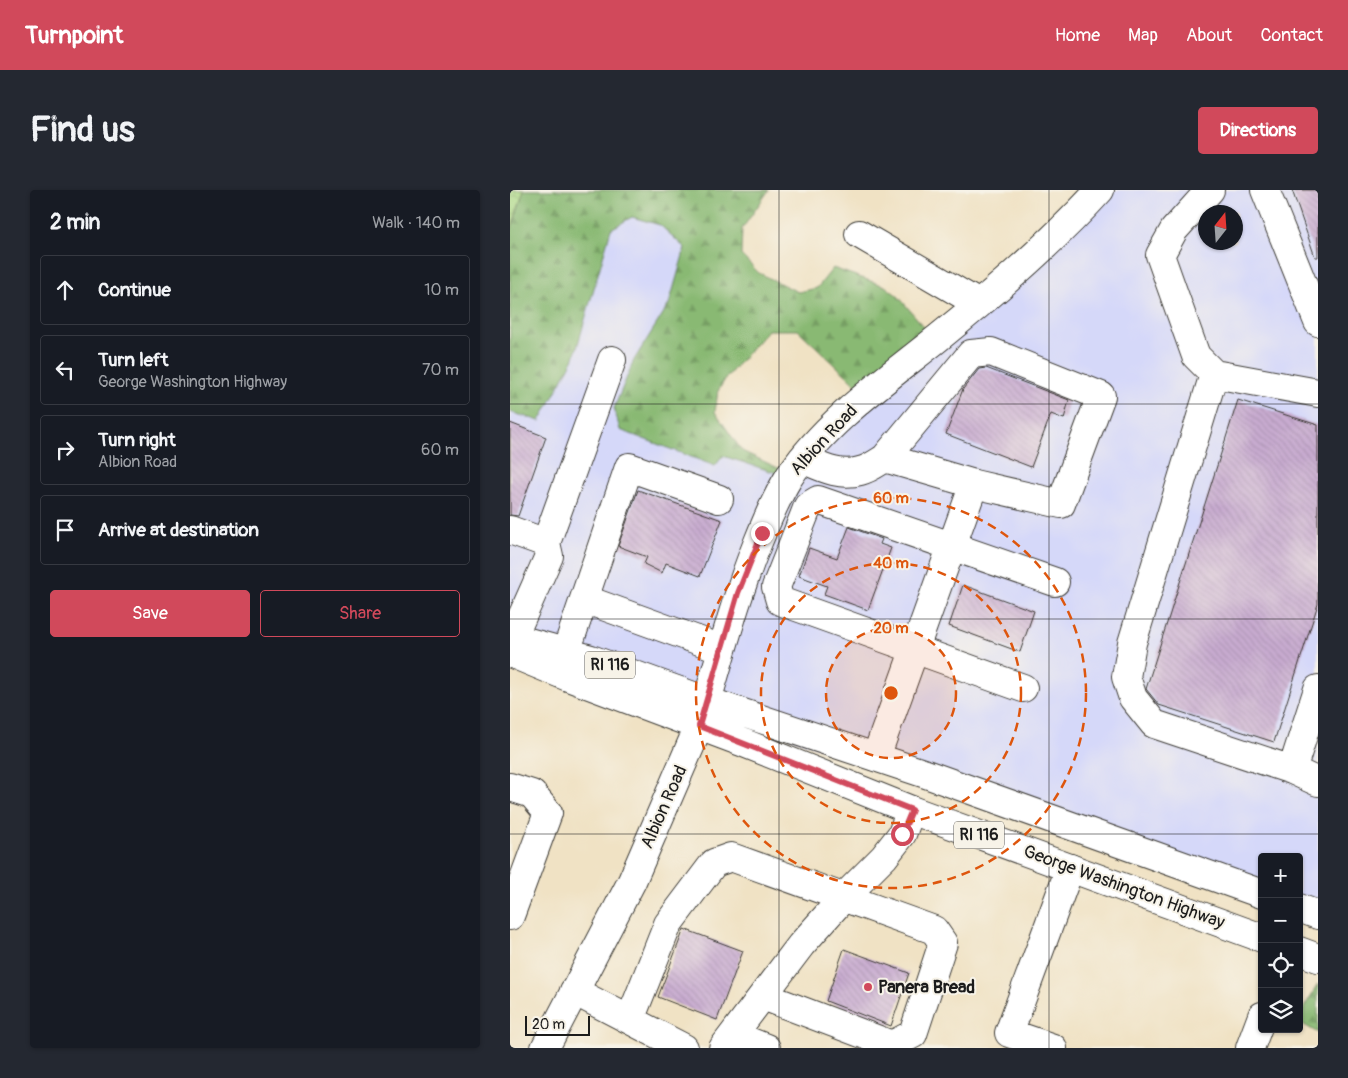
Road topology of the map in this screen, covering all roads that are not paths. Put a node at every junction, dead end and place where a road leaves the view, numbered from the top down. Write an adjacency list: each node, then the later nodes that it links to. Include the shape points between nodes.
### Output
1 (1100, 190): 5 (main road, Albion Road, via 1052,240)
2 (1210, 190): 8 (main road, via 1174,230 1160,255 1196,356)
3 (1265, 190): 6 (main road)
4 (859, 234): 5 (main road)
5 (980, 304): 11 (main road, Albion Road, via 853,408)
6 (1318, 322)
7 (612, 360): 15 (main road)
8 (1214, 374): 9 (main road); 27 (main road, via 1132,643 1126,677 1133,698 1154,724)
9 (1318, 394)
10 (885, 458): 11 (main road, via 861,471 846,474); 12 (main road); 12 (main road, via 971,354 991,352 1101,396 1061,504)
11 (802, 459): 20 (main road, Albion Road, via 770,512 738,593)
12 (974, 484): 16 (main road)
13 (719, 499): 18 (main road, via 629,467)
14 (510, 530): 15 (main road)
15 (546, 543): 19 (main road, via 549,556)
16 (952, 546): 17 (main road); 21 (main road); 21 (main road, via 818,500 808,506 776,587 780,602)
17 (1055, 582)
18 (584, 599): 20 (main road); 22 (main road)
19 (511, 642): 22 (main road, George Washington Highway / RI 116); 25 (main road, George Washington Highway / RI 116, via 568,677)
20 (711, 645): 25 (main road, Albion Road)
21 (915, 650): 23 (main road); 26 (main road)
22 (566, 652): 25 (main road, George Washington Highway / RI 116, via 591,659)
23 (1023, 688)
24 (1318, 688): 27 (main road)
25 (703, 713): 26 (main road, George Washington Highway / RI 116); 30 (main road, George Washington Highway / RI 116); 40 (main road, Albion Road, via 632,880)
26 (876, 757): 32 (main road, George Washington Highway / RI 116)
27 (1292, 770): 28 (main road)
28 (1318, 782)
29 (510, 787): 36 (main road, via 532,794 548,813)
30 (912, 810): 31 (main road, George Washington Highway / RI 116); 33 (main road, via 902,834 884,858)
31 (1070, 868): 37 (main road, George Washington Highway / RI 116); 48 (main road, via 1009,1033)
32 (1258, 893)
33 (843, 898): 41 (main road, via 801,944); 41 (main road, via 934,930 943,943 913,1034 892,1045); 42 (main road, via 731,857 714,863 668,924)
34 (1303, 909): 35 (main road)
35 (1318, 915)
36 (510, 916)
37 (1258, 937)
38 (1303, 952): 39 (main road)
39 (1318, 958)
40 (574, 991): 42 (main road); 45 (main road, Albion Road)
41 (763, 996): 44 (main road)
42 (630, 1020): 46 (main road)
43 (1258, 1027): 49 (main road)
44 (728, 1042): 47 (main road)
45 (545, 1048)
46 (684, 1048)
47 (766, 1048)
48 (1053, 1048)
49 (1250, 1048)

